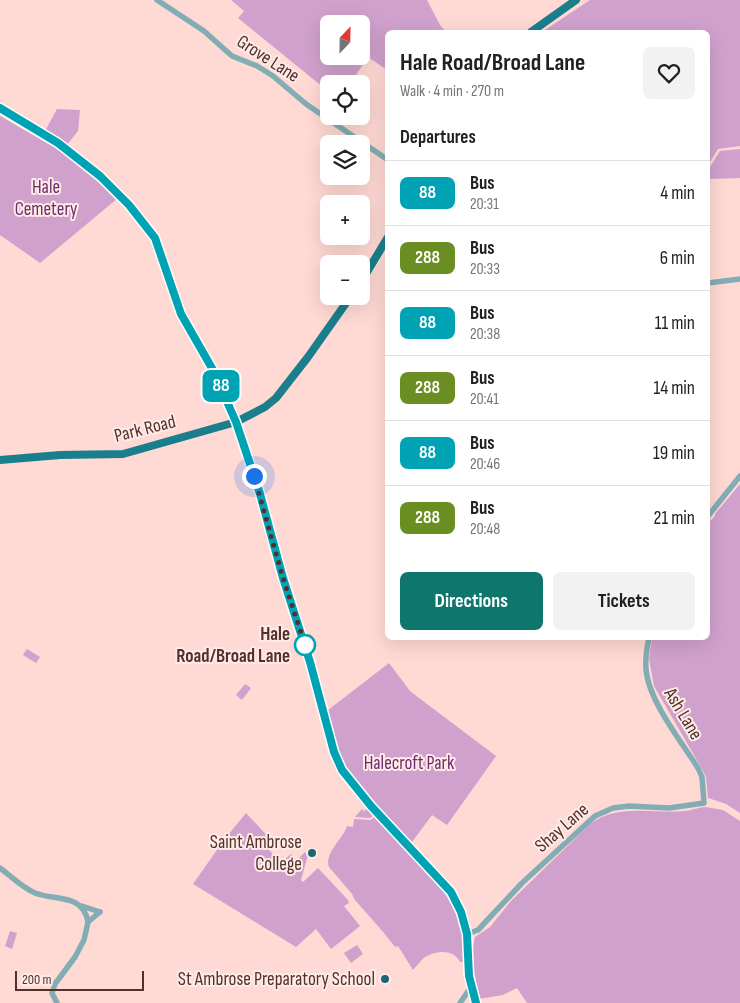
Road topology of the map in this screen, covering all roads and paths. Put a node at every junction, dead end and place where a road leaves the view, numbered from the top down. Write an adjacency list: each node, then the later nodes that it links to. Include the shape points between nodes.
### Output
1 (157, 0): 5 (street, Grove Lane, via 204,31 232,56 273,76 306,104)
2 (576, 0): 3 (main road)
3 (533, 30)
4 (0, 108): 11 (main road, via 76,157 119,194 150,230 181,314 213,370)
5 (385, 158)
6 (385, 243): 7 (main road)
7 (370, 267)
8 (740, 280): 9 (street)
9 (710, 283)
10 (345, 305): 11 (main road, Park Road, via 276,398)
11 (236, 422): 12 (main road, Park Road, via 123,454); 20 (main road, via 342,770 451,892)
12 (0, 460)
13 (740, 476): 14 (street)
14 (710, 514)
15 (649, 640): 16 (street, Ash Lane, via 646,669 650,688 698,768)
16 (704, 803): 20 (street, Shay Lane, via 669,808 629,806 613,808 595,816 522,883 478,930)
17 (0, 868): 18 (street, via 35,893 62,898)
18 (80, 906): 19 (street, via 86,912); 19 (street, via 100,912)
19 (88, 922): 22 (street, via 84,940 53,989)
20 (467, 934): 21 (main road)
21 (471, 987): 23 (street); 24 (main road)
22 (57, 1003)
23 (460, 1003)
24 (476, 1003)

